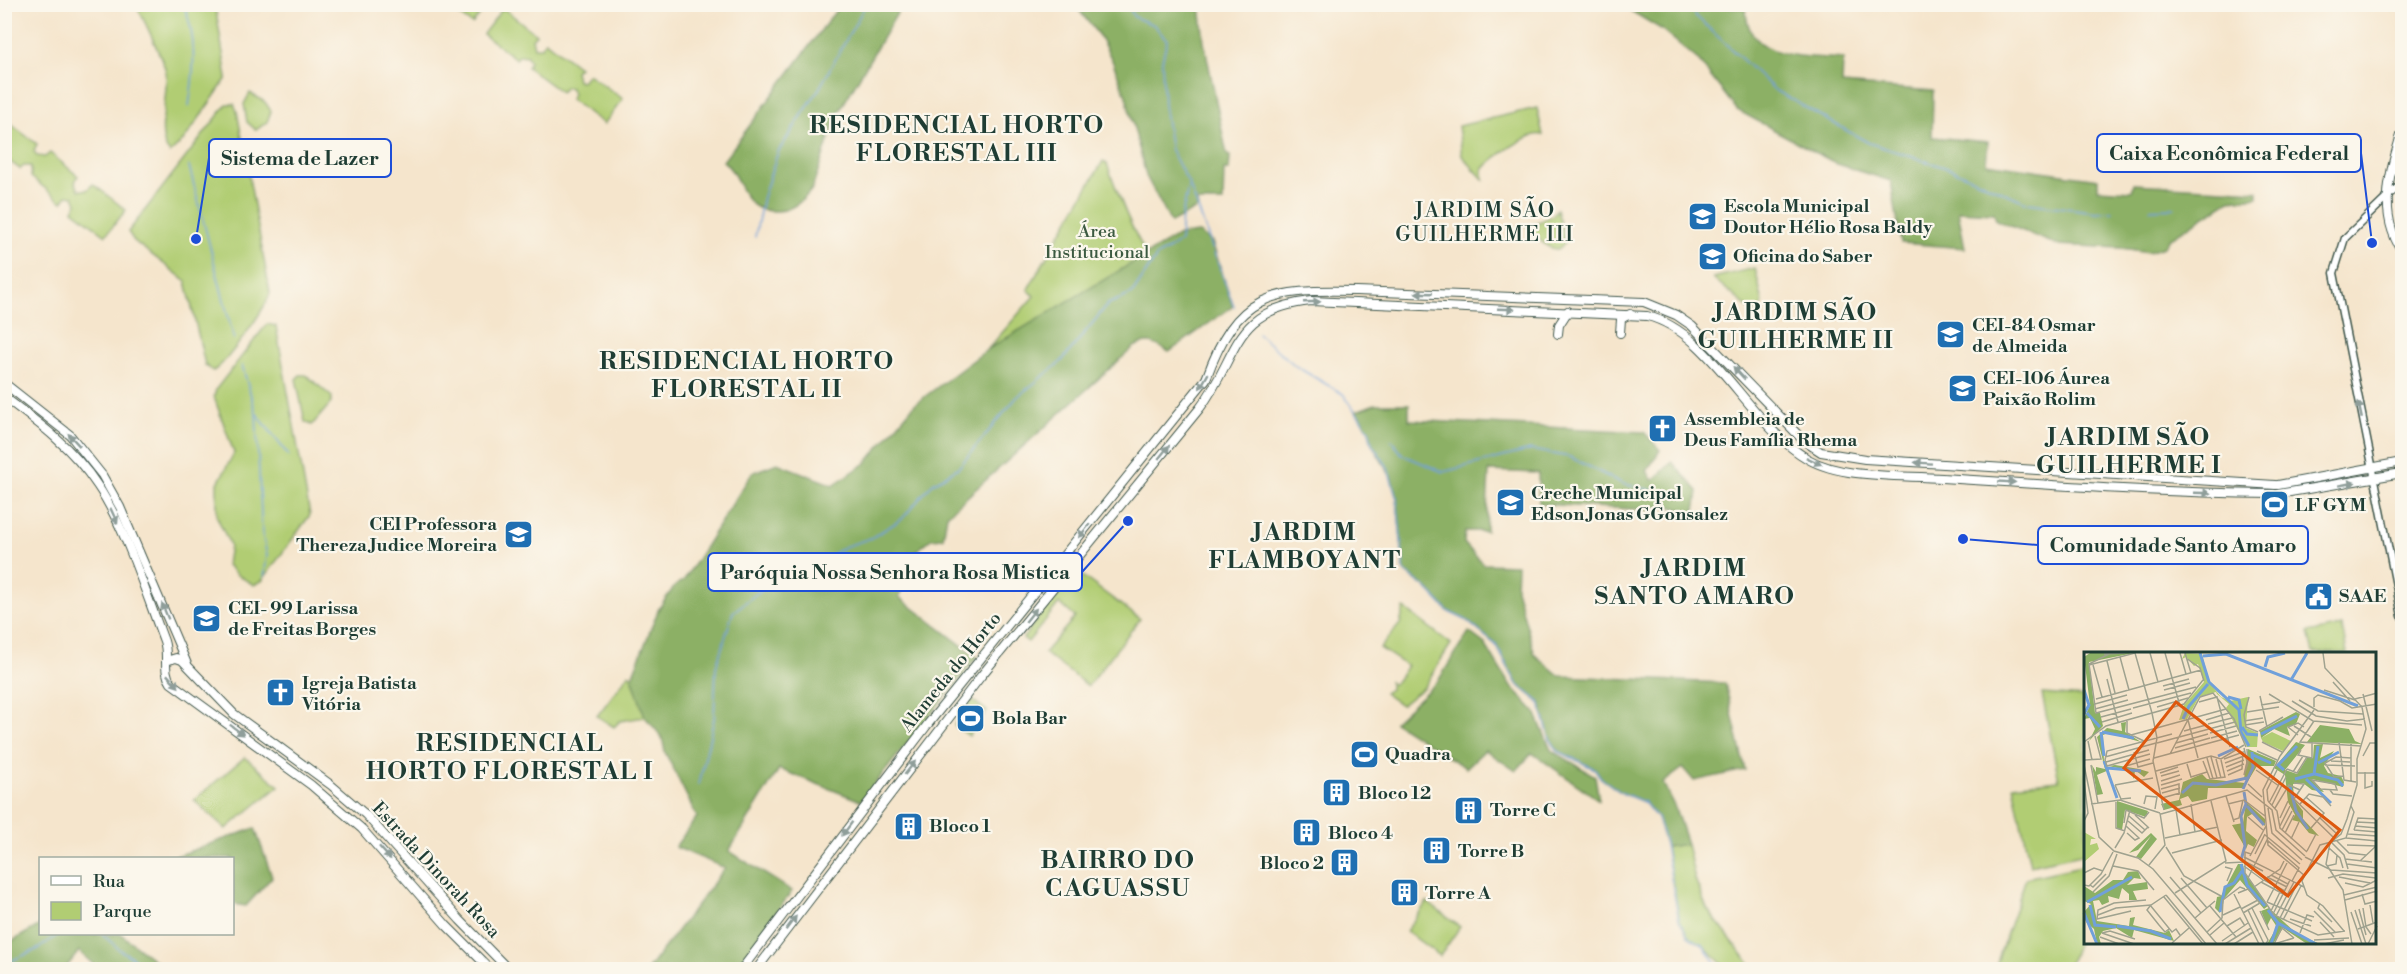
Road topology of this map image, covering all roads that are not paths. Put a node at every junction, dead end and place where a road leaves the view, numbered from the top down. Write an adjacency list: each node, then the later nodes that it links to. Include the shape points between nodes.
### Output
1 (2403, 132): 3 (main road, via 2389,175)
2 (2403, 183): 3 (street)
3 (2387, 197): 4 (main road, via 2393,232); 15 (street, one-way to 3, via 2334,273 2345,238)
4 (2403, 251)
5 (1603, 300): 7 (main road, via 1596,306); 8 (main road, via 1612,308); 18 (main road, one-way to 5, via 1865,459 1821,452 1804,441 1713,345 1676,315 1644,302); 21 (main road, Alameda do Horto, one-way to 21, via 1313,290 1280,294 1248,309 1222,339 1206,380)
6 (1568, 311): 7 (main road); 11 (main road); 23 (main road, Alameda do Horto, one-way to 6, via 1200,408 1218,382 1238,338 1257,318 1281,306 1311,301)
7 (1600, 313): 8 (main road)
8 (1611, 314): 9 (main road)
9 (1633, 314): 10 (main road, via 1621,319); 18 (main road, one-way to 18, via 1657,318 1680,331 1791,448 1831,469 2197,493)
10 (1620, 333)
11 (1558, 334)
12 (4, 383): 19 (main road, Estrada Dinorah Rosa, one-way to 12, via 120,507 88,455 49,416)
13 (4, 397): 20 (main road, Estrada Dinorah Rosa, one-way to 20, via 56,436 97,485 113,513)
14 (2403, 462): 15 (main road)
15 (2372, 468): 17 (street); 18 (main road)
16 (2403, 473): 17 (main road)
17 (2374, 479): 18 (main road, one-way to 17); 22 (street)
18 (2276, 489)
19 (146, 567): 20 (main road); 25 (main road, Estrada Dinorah Rosa, one-way to 19)
20 (136, 571): 24 (main road, Estrada Dinorah Rosa, via 164,641)
21 (1021, 610): 23 (main road, via 1010,626); 34 (main road, Alameda do Horto, one-way to 34)
22 (2403, 616)
23 (1013, 637): 35 (main road, Alameda do Horto, one-way to 23)
24 (166, 661): 25 (main road, via 179,658); 27 (main road, Estrada Dinorah Rosa, one-way to 27, via 169,679)
25 (187, 665): 26 (main road, Estrada Dinorah Rosa)
26 (203, 684): 27 (main road, via 198,693); 28 (main road, Estrada Dinorah Rosa, via 234,714)
27 (190, 695): 29 (main road, Estrada Dinorah Rosa, one-way to 29)
28 (311, 771): 29 (main road); 31 (main road, Estrada Dinorah Rosa)
29 (308, 783): 30 (main road, Estrada Dinorah Rosa)
30 (364, 831): 31 (main road); 32 (main road, Estrada Dinorah Rosa, one-way to 32, via 446,925)
31 (381, 831): 33 (main road, Estrada Dinorah Rosa)
32 (491, 969)
33 (509, 969)
34 (741, 969)
35 (756, 969)

